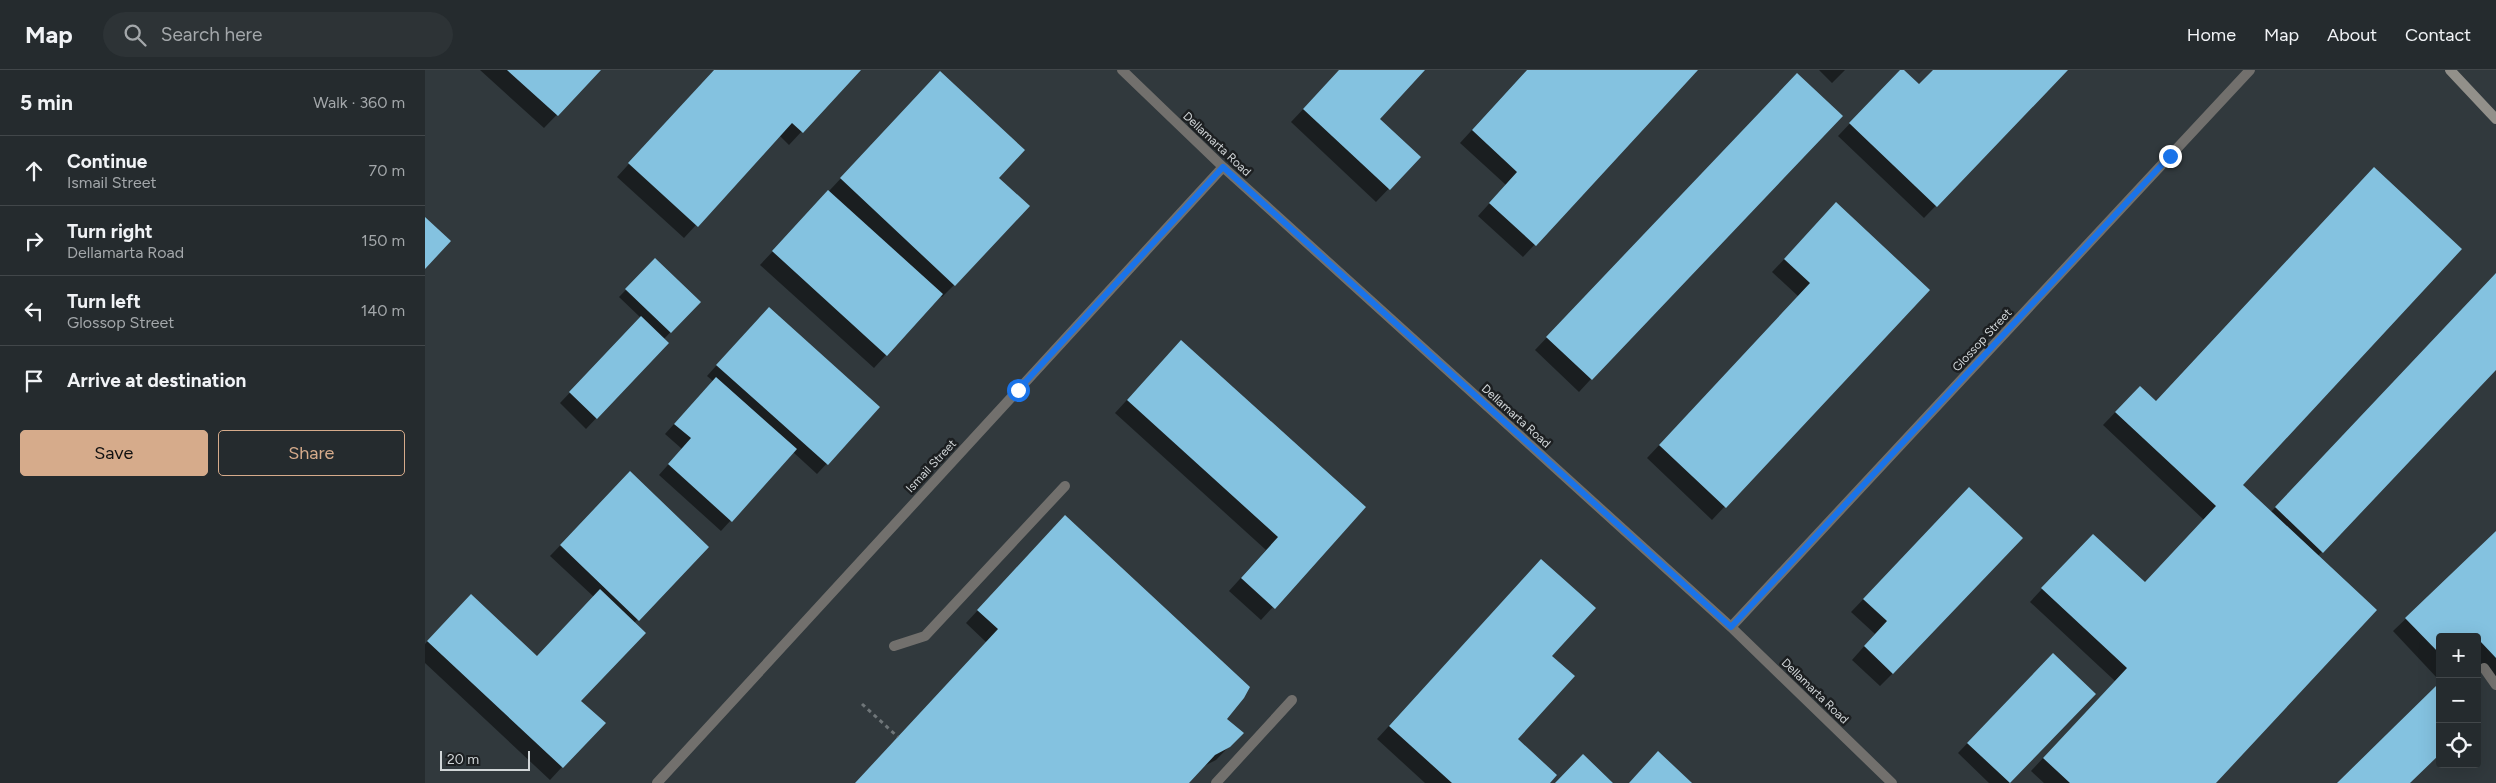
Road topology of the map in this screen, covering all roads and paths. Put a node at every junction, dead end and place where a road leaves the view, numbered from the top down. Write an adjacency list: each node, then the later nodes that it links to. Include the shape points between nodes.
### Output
1 (1122, 70): 5 (street, Dellamarta Road)
2 (2250, 70): 7 (street, Glossop Street)
3 (2449, 70): 4 (street)
4 (2496, 119)
5 (1223, 167): 7 (street, Dellamarta Road); 14 (street, Ismail Street)
6 (1065, 486): 8 (street, via 925,636)
7 (1731, 627): 16 (street, Dellamarta Road)
8 (895, 646)
9 (2484, 668): 10 (street)
10 (2496, 685)
11 (1292, 700): 15 (street)
12 (862, 704): 13 (path)
13 (898, 737)
14 (657, 783)
15 (1216, 783)
16 (1892, 783)

